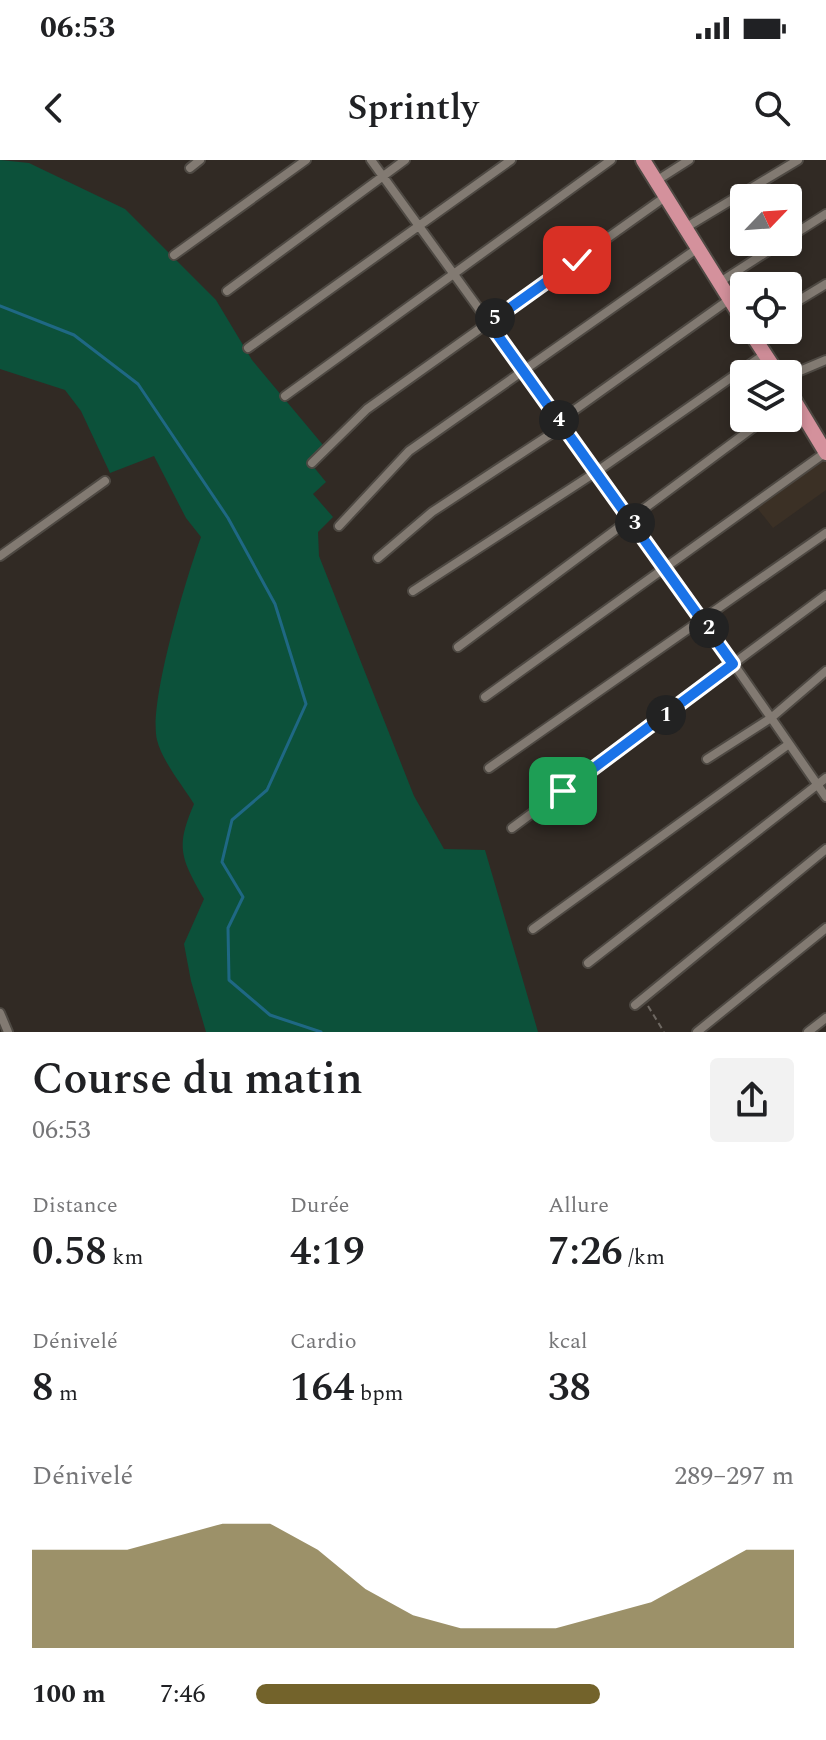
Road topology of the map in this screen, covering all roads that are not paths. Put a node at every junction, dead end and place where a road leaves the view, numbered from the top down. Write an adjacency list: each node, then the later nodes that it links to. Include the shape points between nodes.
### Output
1 (200, 160): 10 (street)
2 (306, 160): 19 (street)
3 (371, 160): 11 (street)
4 (405, 160): 11 (street)
5 (511, 160): 15 (street)
6 (611, 160): 21 (street)
7 (643, 160): 12 (highway)
8 (689, 160): 12 (street)
9 (798, 160): 16 (street)
10 (190, 168)
11 (382, 176): 15 (street); 24 (street)
12 (656, 181): 13 (highway)
13 (665, 197): 16 (highway); 27 (street)
14 (826, 214): 17 (street)
15 (419, 226): 21 (street); 29 (street)
16 (685, 228): 18 (highway)
17 (802, 229)
18 (698, 248): 22 (highway); 34 (street)
19 (174, 255)
20 (760, 256): 22 (street)
21 (456, 275): 27 (street); 35 (street)
22 (720, 282): 25 (highway)
23 (826, 284): 26 (street)
24 (227, 291)
25 (730, 299): 37 (street)
26 (802, 299)
27 (489, 323): 34 (street); 41 (street, via 367,409)
28 (759, 344): 30 (highway)
29 (248, 348)
30 (765, 354): 31 (highway); 42 (street)
31 (769, 360)
32 (826, 360): 33 (street)
33 (802, 370)
34 (523, 374): 37 (street); 45 (street, via 409,451)
35 (285, 396)
36 (802, 410): 38 (highway)
37 (561, 424): 42 (street); 48 (street, via 432,512)
38 (821, 430): 40 (highway)
39 (747, 432): 44 (street)
40 (826, 452): 49 (street)
41 (312, 463)
42 (596, 472): 44 (street); 50 (street)
43 (105, 481): 47 (street)
44 (631, 519): 49 (street); 53 (street)
45 (339, 526)
46 (826, 533): 52 (street)
47 (0, 556)
48 (378, 558)
49 (667, 568): 52 (street); 56 (street)
50 (413, 591)
51 (826, 595): 54 (street)
52 (701, 617): 54 (street); 60 (street)
53 (458, 647)
54 (733, 664): 57 (street); 64 (street)
55 (826, 671): 57 (street)
56 (485, 697)
57 (771, 718): 58 (street); 59 (street)
58 (789, 744): 62 (street); 67 (street)
59 (707, 759)
60 (489, 768)
61 (826, 778): 62 (street)
62 (818, 786): 63 (street); 68 (street)
63 (826, 797)
64 (512, 828)
65 (826, 849): 69 (street)
66 (826, 928): 73 (street)
67 (533, 929)
68 (588, 963)
69 (635, 1005)
70 (0, 1013): 72 (street)
71 (826, 1018): 74 (street)
72 (6, 1031)
73 (697, 1032)
74 (808, 1032)

